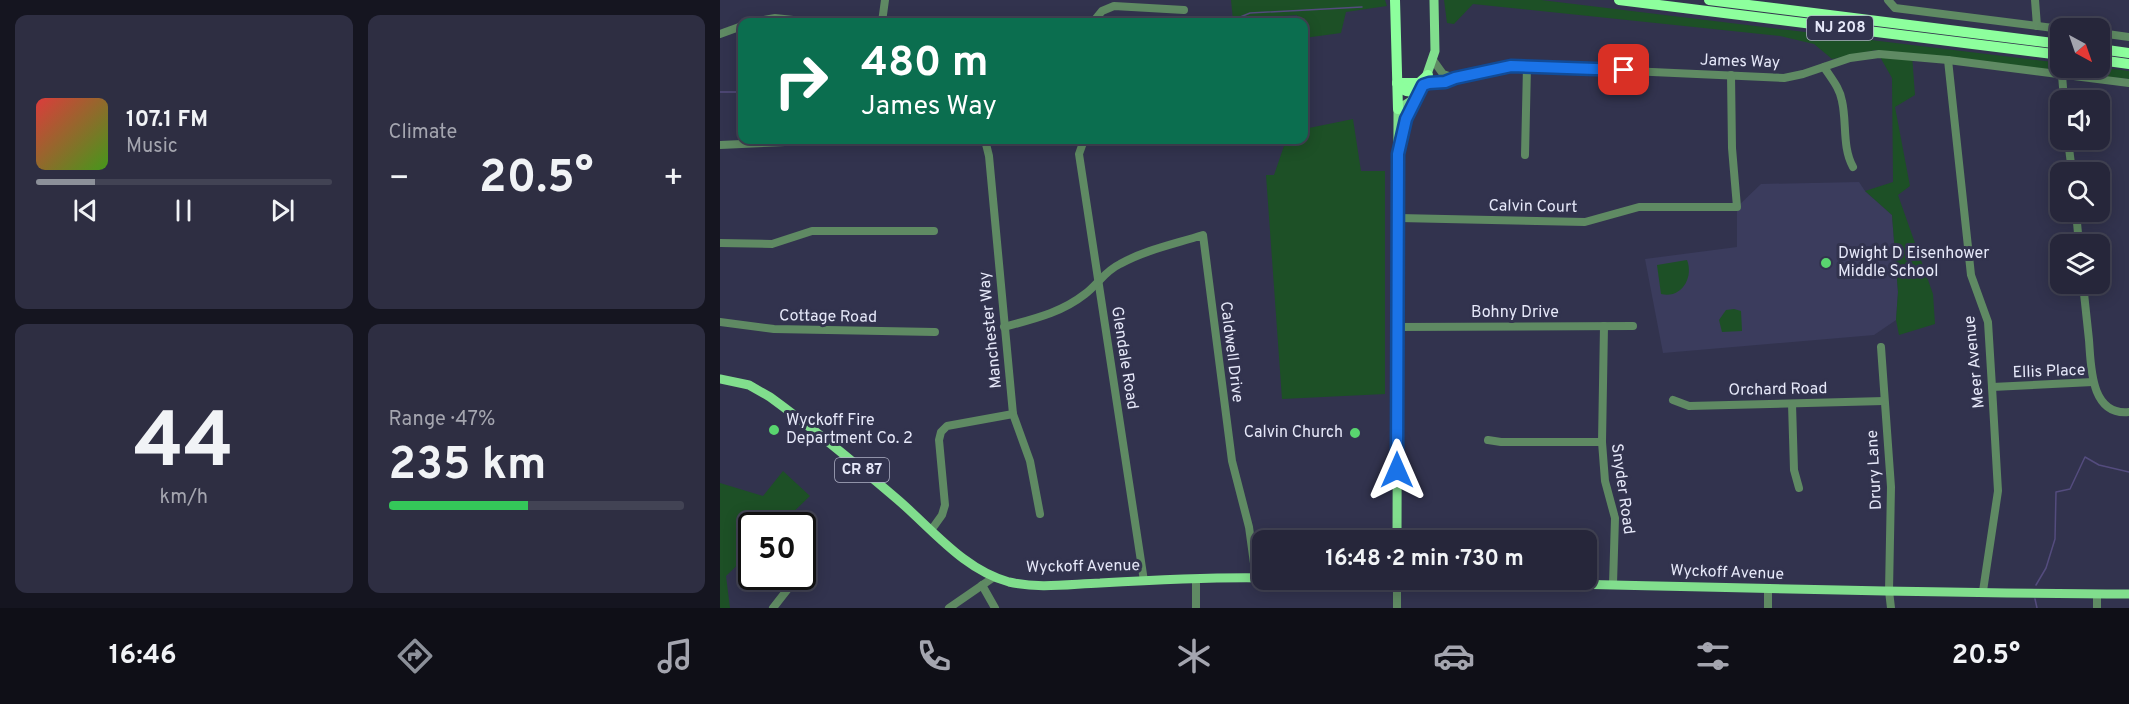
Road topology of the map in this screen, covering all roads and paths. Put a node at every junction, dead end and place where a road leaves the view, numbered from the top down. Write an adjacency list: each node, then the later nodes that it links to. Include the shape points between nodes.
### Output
1 (885, 0): 9 (street)
2 (1434, 0): 21 (main road)
3 (1619, 0): 20 (highway, NJ 208)
4 (1709, 0): 17 (highway, NJ 208)
5 (1888, 0): 11 (street, via 1895,8)
6 (2035, 0): 11 (street)
7 (1393, 3): 32 (highway)
8 (1184, 10): 10 (street, via 1114,6)
9 (883, 18)
10 (1096, 18)
11 (2037, 26): 13 (street)
12 (738, 27): 14 (street)
13 (2050, 28)
14 (720, 34)
15 (2110, 34): 16 (street)
16 (2129, 37)
17 (2050, 43)
18 (2110, 50): 19 (highway)
19 (2129, 52)
20 (2050, 54)
21 (1433, 60): 29 (street, via 1443,74); 31 (main road)
22 (1948, 60): 26 (street, James Way, via 1874,54); 27 (street, James Way); 56 (street, Meer Avenue, via 1971,275 1988,322)
23 (2110, 61): 24 (highway)
24 (2129, 64)
25 (1527, 66): 28 (street, James Way); 29 (street, James Way); 40 (street)
26 (1824, 67): 28 (street, James Way, via 1785,78); 41 (street, via 1842,100 1847,156)
27 (2050, 73)
28 (1731, 75): 42 (street, Calvin Court, via 1737,207 1639,207 1585,222)
29 (1455, 78): 31 (street, James Way, via 1445,82)
30 (2084, 78): 33 (street, James Way)
31 (1425, 80): 32 (highway, via 1410,92); 34 (main road, via 1411,102); 39 (main road, via 1406,119)
32 (1397, 83): 34 (highway)
33 (2129, 84)
34 (1398, 109): 39 (main road)
35 (757, 144): 38 (street)
36 (986, 144): 49 (street, Manchester Way)
37 (1083, 144): 45 (street, Glendale Road, via 1079,154)
38 (720, 146)
39 (1398, 154): 42 (main road)
40 (1526, 155)
41 (1853, 167)
42 (1399, 218): 50 (main road)
43 (934, 231): 44 (street, via 812,231 772,244)
44 (720, 243)
45 (1098, 280): 49 (street, via 1063,309); 68 (street, Caldwell Drive, via 1119,264 1203,235 1232,461); 72 (street, Glendale Road)
46 (2084, 294): 55 (street)
47 (720, 322): 52 (street, Cottage Road, via 774,329)
48 (1604, 326): 50 (street, Bohny Drive); 51 (street, Bohny Drive); 63 (street, Snyder Road)
49 (1004, 327): 61 (street, Manchester Way)
50 (1398, 327): 67 (main road)
51 (1633, 327)
52 (936, 332)
53 (1881, 347): 58 (street, Drury Lane)
54 (720, 379): 66 (main road, Wyckoff Avenue / CR 87, via 749,385 770,397)
55 (2093, 382): 56 (street, Ellis Place); 60 (street, Ellis Place, via 2109,407)
56 (1992, 387): 80 (street, Meer Avenue, via 1998,491)
57 (1673, 400): 59 (street, Orchard Road, via 1689,406)
58 (1884, 401): 59 (street, Orchard Road); 79 (street, Drury Lane, via 1891,488)
59 (1792, 404): 64 (street, via 1794,470)
60 (2129, 412)
61 (1013, 414): 65 (street, Manchester Way, via 1030,461); 66 (street, via 947,426 941,432 945,505)
62 (1488, 440): 63 (street)
63 (1602, 442): 75 (street, Snyder Road, via 1605,481 1616,518)
64 (1800, 488)
65 (1040, 514)
66 (932, 529): 69 (main road, Wyckoff Avenue / CR 87, via 968,562)
67 (1397, 530)
68 (1252, 542)
69 (994, 577): 72 (main road, Wyckoff Avenue / CR 87, via 1039,586); 73 (street)
70 (1252, 578): 71 (main road, Wyckoff Avenue / CR 87)
71 (1196, 579): 72 (main road, Wyckoff Avenue / CR 87); 86 (street)
72 (1144, 581)
73 (982, 585): 84 (street); 85 (street)
74 (1597, 585): 75 (main road, Wyckoff Avenue)
75 (1613, 585): 78 (main road, Wyckoff Avenue)
76 (787, 590): 83 (street)
77 (1397, 590): 87 (street)
78 (1768, 590): 79 (main road, Wyckoff Avenue); 88 (street)
79 (1889, 591): 80 (main road, Wyckoff Avenue); 89 (street, Drury Lane)
80 (1983, 591): 81 (main road, Wyckoff Avenue)
81 (2097, 594): 82 (main road, Wyckoff Avenue); 90 (street)
82 (2129, 594)
83 (773, 608)
84 (949, 608)
85 (995, 608)
86 (1196, 608)
87 (1397, 608)
88 (1768, 608)
89 (1891, 608)
90 (2097, 608)

